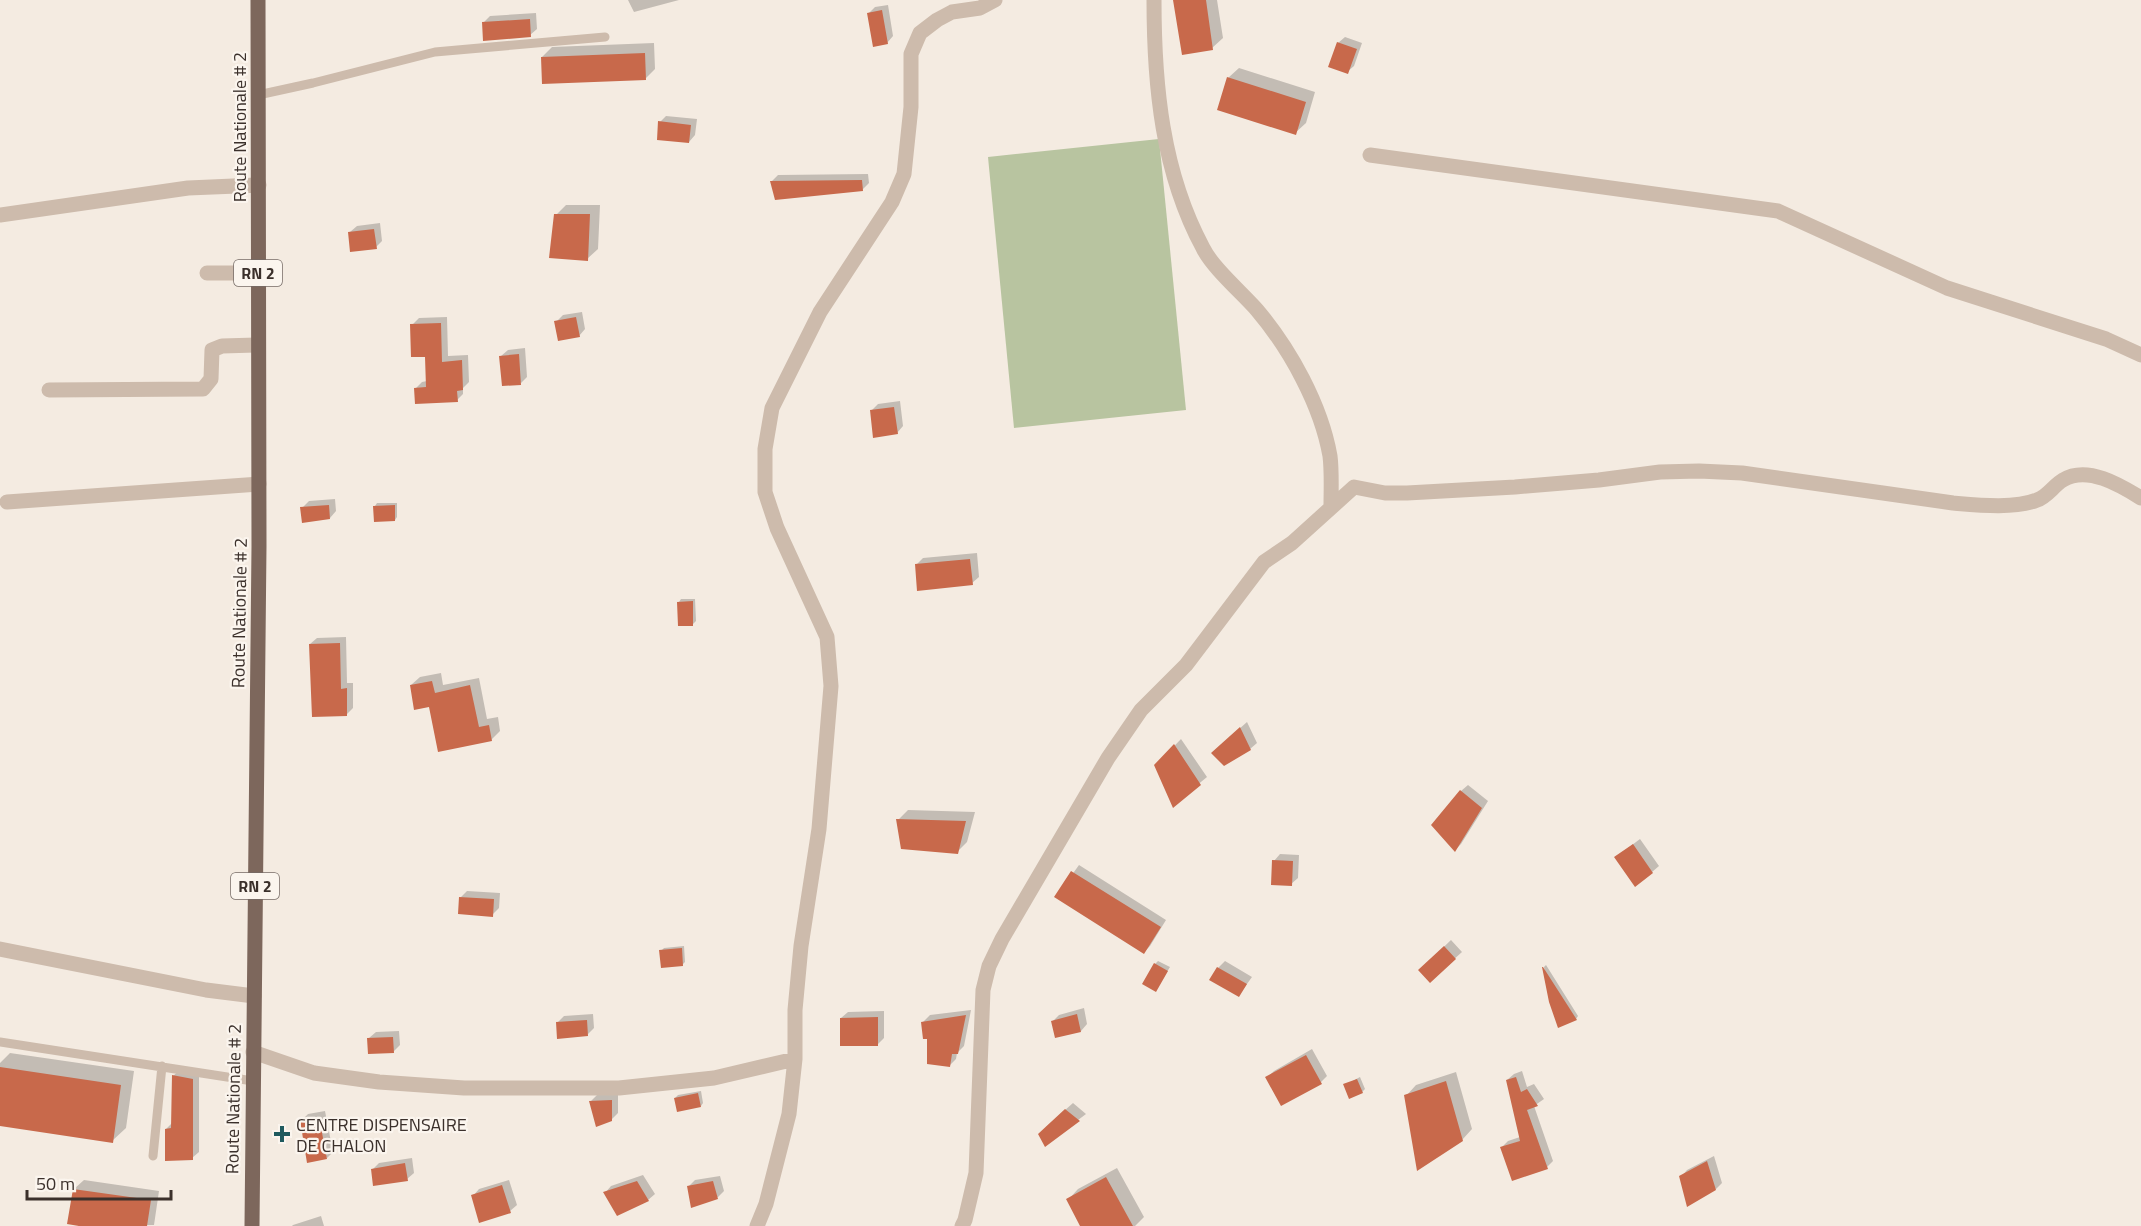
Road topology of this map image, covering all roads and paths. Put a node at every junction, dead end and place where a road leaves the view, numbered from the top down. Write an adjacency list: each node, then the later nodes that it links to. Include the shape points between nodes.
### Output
1 (258, 0): 5 (main road, Route Nationale # 2 / RN 2)
2 (995, 0): 22 (street, via 980,8 952,12 920,33 911,54 911,107 904,174 892,202 820,312 771,408 765,449 765,492 777,528 827,637 831,686 819,829 798,978)
3 (1155, 0): 17 (street, via 1154,58 1160,117 1187,215 1204,251 1258,312 1298,369 1325,436 1330,458)
4 (604, 37): 5 (lane, via 435,52)
5 (258, 95): 7 (main road, Route Nationale # 2 / RN 2)
6 (1370, 156): 12 (street, via 1778,211 1947,288 2106,339)
7 (259, 185): 8 (street, via 188,188); 10 (main road, Route Nationale # 2 / RN 2)
8 (0, 215)
9 (207, 273): 10 (street)
10 (258, 273): 11 (main road, Route Nationale # 2 / RN 2)
11 (258, 345): 13 (street, via 212,350 211,379 204,389); 14 (main road, Route Nationale # 2 / RN 2)
12 (2141, 355)
13 (49, 390)
14 (259, 483): 16 (street); 19 (main road, Route Nationale # 2 / RN 2)
15 (2141, 498): 17 (street, via 2102,478 2077,474 2062,480 2039,500 1989,506 1699,471 1407,493 1354,487)
16 (7, 502)
17 (1331, 506): 28 (street, via 1292,543 1264,562 1186,665 1141,710 1108,758 1002,939 983,990 976,1173)
18 (0, 949): 19 (street)
19 (254, 996): 21 (main road, Route Nationale # 2 / RN 2)
20 (0, 1042): 23 (lane)
21 (253, 1052): 22 (street, via 314,1073 379,1083 464,1088 619,1088 714,1078); 24 (main road, Route Nationale # 2 / RN 2)
22 (795, 1059): 27 (street, via 789,1114)
23 (162, 1066): 24 (lane); 25 (lane)
24 (253, 1081): 26 (main road, Route Nationale # 2 / RN 2)
25 (153, 1156)
26 (252, 1226)
27 (757, 1226)
28 (962, 1226)

